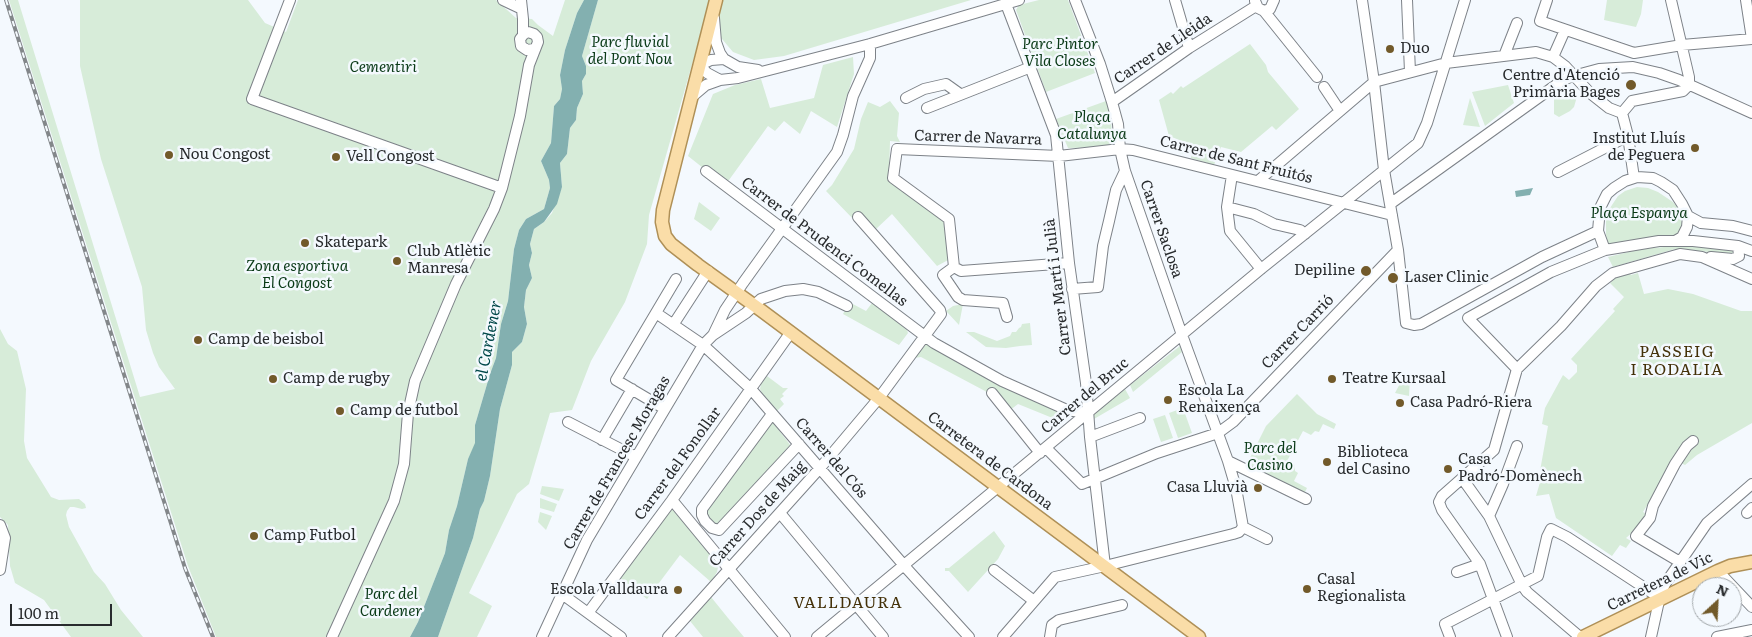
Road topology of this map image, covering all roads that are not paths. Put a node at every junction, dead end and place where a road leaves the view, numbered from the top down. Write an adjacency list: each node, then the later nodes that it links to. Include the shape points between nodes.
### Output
1 (290, 0): 59 (street, via 252,99)
2 (503, 0): 13 (street)
3 (1019, 0): 15 (street)
4 (1075, 0): 44 (street, Carrer Saclosa)
5 (1175, 0): 25 (street)
6 (1274, 0): 16 (street, Carrer de Lleida, via 1270,9)
7 (1362, 0): 38 (street)
8 (1408, 0): 34 (street)
9 (1465, 0): 29 (street, Carrer del Bruc)
10 (1547, 0): 18 (street, via 1540,21)
11 (1671, 0): 22 (street)
12 (1746, 0): 20 (street)
13 (522, 4): 19 (street)
14 (715, 4): 28 (street, via 716,42); 31 (main road)
15 (1006, 4): 21 (street); 32 (street, Carrer Martí i Julià)
16 (1258, 6): 25 (street, Carrer de Lleida); 36 (street)
17 (1517, 23): 26 (street)
18 (1565, 30): 22 (street, via 1634,53); 27 (street)
19 (527, 34): 23 (street, via 520,42); 24 (street, via 535,34 538,40)
20 (1752, 39): 22 (street)
21 (870, 44): 33 (street); 67 (street, Carrer de Francesc Moragas, via 870,58 853,96 837,152)
22 (1682, 44): 39 (street)
23 (523, 48): 24 (street); 30 (street)
24 (534, 48): 30 (street)
25 (1189, 48): 44 (street, Carrer de Lleida)
26 (1504, 56): 27 (street, via 1536,52); 29 (street)
27 (1553, 57): 35 (street)
28 (724, 59): 31 (street); 33 (street, via 738,67)
29 (1446, 63): 34 (street); 52 (street, Carrer del Bruc, via 1420,139)
30 (529, 65): 59 (street)
31 (700, 65): 37 (street); 42 (main road)
32 (1031, 67): 41 (street); 51 (street, Carrer Martí i Julià, via 1056,135)
33 (767, 70): 37 (street)
34 (1410, 72): 38 (street)
35 (1573, 76): 39 (street, via 1599,69 1633,67); 47 (street, via 1608,108); 61 (street, via 1487,133)
36 (1318, 77)
37 (720, 80): 42 (street)
38 (1374, 82): 46 (street); 52 (street)
39 (1689, 85): 47 (street, via 1683,91 1632,101); 48 (street)
40 (1324, 87): 46 (street)
41 (960, 94): 43 (street, via 946,84 924,89); 45 (street)
42 (693, 96): 81 (main road, Carretera de Cardona, via 670,183 662,222 663,234)
43 (906, 98)
44 (1112, 102): 50 (street, Carrer Saclosa)
45 (927, 108)
46 (1340, 111): 58 (street)
47 (1622, 113): 49 (street)
48 (1752, 113)
49 (1628, 136): 55 (street); 57 (street)
50 (1120, 149): 51 (street); 54 (street, Carrer Saclosa); 56 (street, Carrer de Sant Fruitós)
51 (1059, 156): 78 (street, Carrer Martí i Julià); 79 (street, Carrer de Navarra, via 897,150 893,178 949,219)
52 (1384, 170): 60 (street, Carrer del Bruc); 61 (street)
53 (706, 171): 67 (street, Carrer de Prudenci Comellas)
54 (1125, 171): 84 (street, via 1116,190 1103,246 1098,287); 93 (street, Carrer Saclosa)
55 (1558, 172)
56 (1232, 175): 58 (street, Carrer de Sant Fruitós); 62 (street)
57 (1634, 178): 64 (street, via 1653,178 1667,186 1678,197); 68 (street, via 1607,194 1600,208)
58 (1258, 181): 60 (street, Carrer de Sant Fruitós)
59 (502, 188): 147 (street, via 415,381 408,414 404,464 394,501)
60 (1345, 202): 63 (street, Carrer de Sant Fruitós); 70 (street, Carrer del Bruc)
61 (1390, 204): 63 (street)
62 (1228, 207): 70 (street); 80 (street, via 1230,230)
63 (1392, 216): 74 (street)
64 (1688, 216): 66 (street); 71 (street, via 1682,237)
65 (858, 217): 94 (street, Carrer Dos de Maig, via 940,310 942,314)
66 (1701, 223): 69 (street); 72 (street, via 1694,237)
67 (782, 228): 85 (street, Carrer de Francesc Moragas); 94 (street, Carrer de Prudenci Comellas)
68 (1598, 231): 74 (street, via 1542,257 1414,326 1406,323); 75 (street)
69 (1752, 231)
70 (1305, 234): 80 (street, Carrer del Bruc)
71 (1675, 241): 72 (street); 75 (street)
72 (1698, 242): 73 (street)
73 (1738, 246): 76 (street); 77 (street, via 1738,256 1734,259 1711,257)
74 (1398, 250): 106 (street, Carrer Carrió, via 1233,422)
75 (1605, 250): 96 (street, via 1551,272 1468,318)
76 (1752, 251)
77 (1709, 260): 83 (street); 96 (street, via 1680,254 1612,272)
78 (1069, 263): 79 (street, via 961,272); 84 (street, Carrer Martí i Julià)
79 (954, 267): 89 (street, via 943,275 958,297 1003,303)
80 (1261, 269): 93 (street, Carrer del Bruc)
81 (708, 272): 85 (main road, Carretera de Cardona); 90 (street)
82 (676, 279): 88 (street)
83 (1752, 280)
84 (1072, 289): 102 (street, Carrer Martí i Julià, via 1086,383)
85 (736, 292): 87 (main road, Carretera de Cardona); 92 (street, Carrer de Francesc Moragas)
86 (847, 306): 87 (street, Carrer de Francesc Moragas, via 818,292 803,289 761,299)
87 (758, 308): 91 (main road, Carretera de Cardona); 92 (street, Carrer de Francesc Moragas)
88 (656, 313): 90 (street, Carrer del Cós); 97 (street, via 616,380)
89 (1007, 317)
90 (673, 325): 95 (street, Carrer del Cós)
91 (791, 332): 98 (street, Carrer del Fonollar); 100 (main road, Carretera de Cardona)
92 (713, 334): 95 (street, Carrer de Francesc Moragas)
93 (1182, 335): 102 (street, Carrer del Bruc); 106 (street)
94 (924, 336): 100 (street, Carrer Dos de Maig); 102 (street, Carrer de Prudenci Comellas, via 1002,381 1067,410)
95 (703, 345): 98 (street, Carrer del Cós); 101 (street, Carrer de Francesc Moragas)
96 (1517, 369): 117 (street, via 1494,450)
97 (632, 389): 101 (street); 108 (street)
98 (750, 389): 103 (street, Carrer del Cós); 121 (street, Carrer del Fonollar)
99 (992, 393): 112 (street)
100 (879, 398): 115 (street, Carrer Dos de Maig); 119 (main road, Carretera de Cardona)
101 (665, 409): 113 (street, Carrer de Francesc Moragas)
102 (1087, 413): 107 (street, Carrer Martí i Julià); 112 (street, Carrer del Bruc)
103 (772, 414): 110 (street, Carrer del Cós); 110 (street, via 702,509 705,521 718,530)
104 (1140, 418): 107 (street)
105 (568, 422): 108 (street)
106 (1218, 433): 114 (street); 116 (street)
107 (1090, 437): 116 (street, Carrer Martí i Julià)
108 (602, 440): 113 (street)
109 (1693, 440): 127 (street, via 1675,464 1650,518 1636,536)
110 (799, 444): 115 (street, Carrer del Cós)
111 (1517, 446): 123 (street)
112 (1043, 451): 116 (street, via 1082,484); 119 (street, Carrer del Bruc)
113 (636, 457): 138 (street, Carrer de Francesc Moragas, via 587,540)
114 (1228, 461): 120 (street); 125 (street)
115 (820, 468): 122 (street, Carrer Dos de Maig); 130 (street, Carrer del Cós)
116 (1095, 478): 131 (street, Carrer Martí i Julià)
117 (1462, 478): 123 (street); 129 (street, via 1439,502)
118 (1752, 484): 127 (street, via 1707,523)
119 (998, 488): 130 (street, Carrer del Bruc); 131 (main road, Carretera de Cardona)
120 (1306, 499)
121 (672, 500): 132 (street); 145 (street, Carrer del Fonollar)
122 (780, 513): 132 (street, Carrer Dos de Maig); 142 (street)
123 (1489, 516): 137 (street)
124 (0, 525): 133 (street, via 5,538)
125 (1243, 527): 126 (street); 131 (street, via 1239,532)
126 (1267, 539)
127 (1680, 562): 141 (street)
128 (1752, 562): 135 (main road, Carretera de Vic)
129 (1480, 564): 136 (street); 140 (street)
130 (904, 565): 142 (street, Carrer del Bruc); 154 (street, Carrer del Cós)
131 (1105, 566): 139 (street, via 1054,577); 157 (main road, Carretera de Cardona)
132 (730, 569): 150 (street, Carrer Dos de Maig); 151 (street)
133 (0, 570)
134 (994, 570): 139 (street)
135 (1718, 571): 141 (main road, Carretera de Vic); 144 (street)
136 (1457, 572)
137 (1522, 585): 140 (street); 141 (street, via 1538,576 1551,528); 160 (street)
138 (562, 594): 145 (street); 148 (street, Carrer de Francesc Moragas)
139 (1034, 600): 155 (street)
140 (1494, 600): 158 (street, via 1445,624); 159 (street)
141 (1659, 600): 160 (main road, Carretera de Vic); 161 (street)
142 (856, 605): 152 (street, Carrer del Bruc); 153 (street)
143 (1122, 605): 156 (street, via 1058,620 1052,625)
144 (1752, 607)
145 (588, 613): 149 (street)
146 (1752, 630): 162 (street)
147 (332, 637)
148 (542, 637)
149 (621, 637)
150 (668, 637)
151 (785, 637)
152 (818, 637)
153 (882, 637)
154 (969, 637)
155 (1003, 637)
156 (1050, 637)
157 (1199, 637)
158 (1450, 637)
159 (1507, 637)
160 (1582, 637)
161 (1651, 637)
162 (1717, 637)

